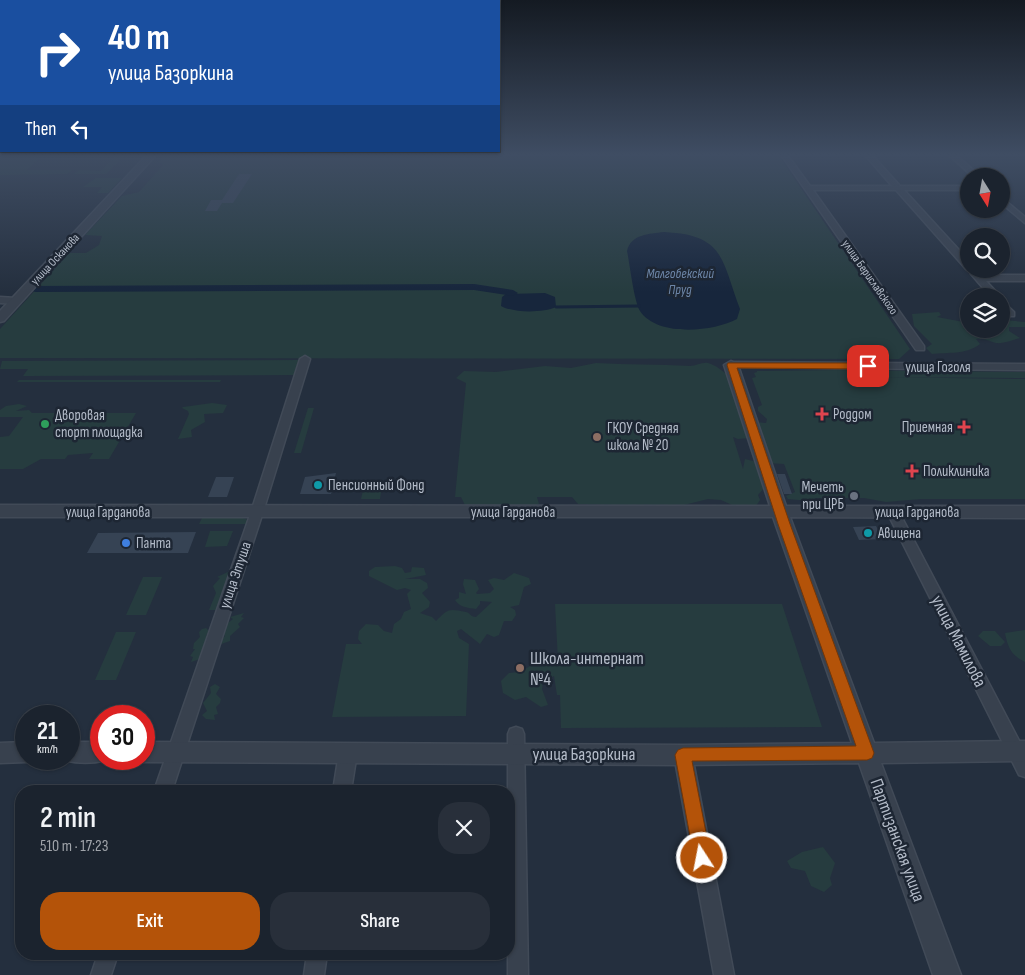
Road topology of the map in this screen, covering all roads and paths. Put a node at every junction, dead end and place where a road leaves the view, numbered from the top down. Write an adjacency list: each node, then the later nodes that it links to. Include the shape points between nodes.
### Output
1 (108, 202): 12 (street, улица Осканова)
2 (816, 202): 16 (street, улица Бериславского, via 922,351)
3 (910, 202): 6 (street)
4 (1010, 207): 5 (street)
5 (1025, 220)
6 (960, 257)
7 (979, 278): 10 (street)
8 (1010, 278): 9 (street)
9 (1025, 278)
10 (988, 288)
11 (0, 300): 12 (street)
12 (16, 300): 13 (street, улица Осканова)
13 (0, 318)
14 (305, 359): 19 (street, улица Этуша)
15 (731, 365): 16 (street, улица Гоголя); 20 (street, Партизанская улица)
16 (927, 367): 17 (street, улица Гоголя)
17 (1025, 367)
18 (0, 511): 19 (street, улица Гарданова)
19 (257, 512): 20 (street, улица Гарданова); 26 (street, улица Этуша)
20 (780, 512): 21 (street, улица Гарданова); 29 (street, Партизанская улица)
21 (893, 512): 22 (street, улица Гарданова); 31 (street, улица Мамилова)
22 (1024, 514)
23 (516, 744): 28 (street, улица Базоркина); 30 (street, улица Базоркина); 38 (street)
24 (15, 752): 27 (street)
25 (155, 752): 26 (street, улица Базоркина)
26 (176, 752): 28 (street, улица Базоркина); 32 (street, улица Этуша)
27 (0, 753)
28 (348, 753): 33 (street)
29 (867, 753): 30 (street, улица Базоркина); 31 (street, улица Базоркина); 40 (street, Партизанская улица)
30 (683, 755): 39 (street)
31 (1022, 757)
32 (165, 785)
33 (343, 785)
34 (106, 960): 36 (street)
35 (316, 960): 37 (street)
36 (101, 975)
37 (314, 975)
38 (518, 975)
39 (724, 975)
40 (947, 975)

